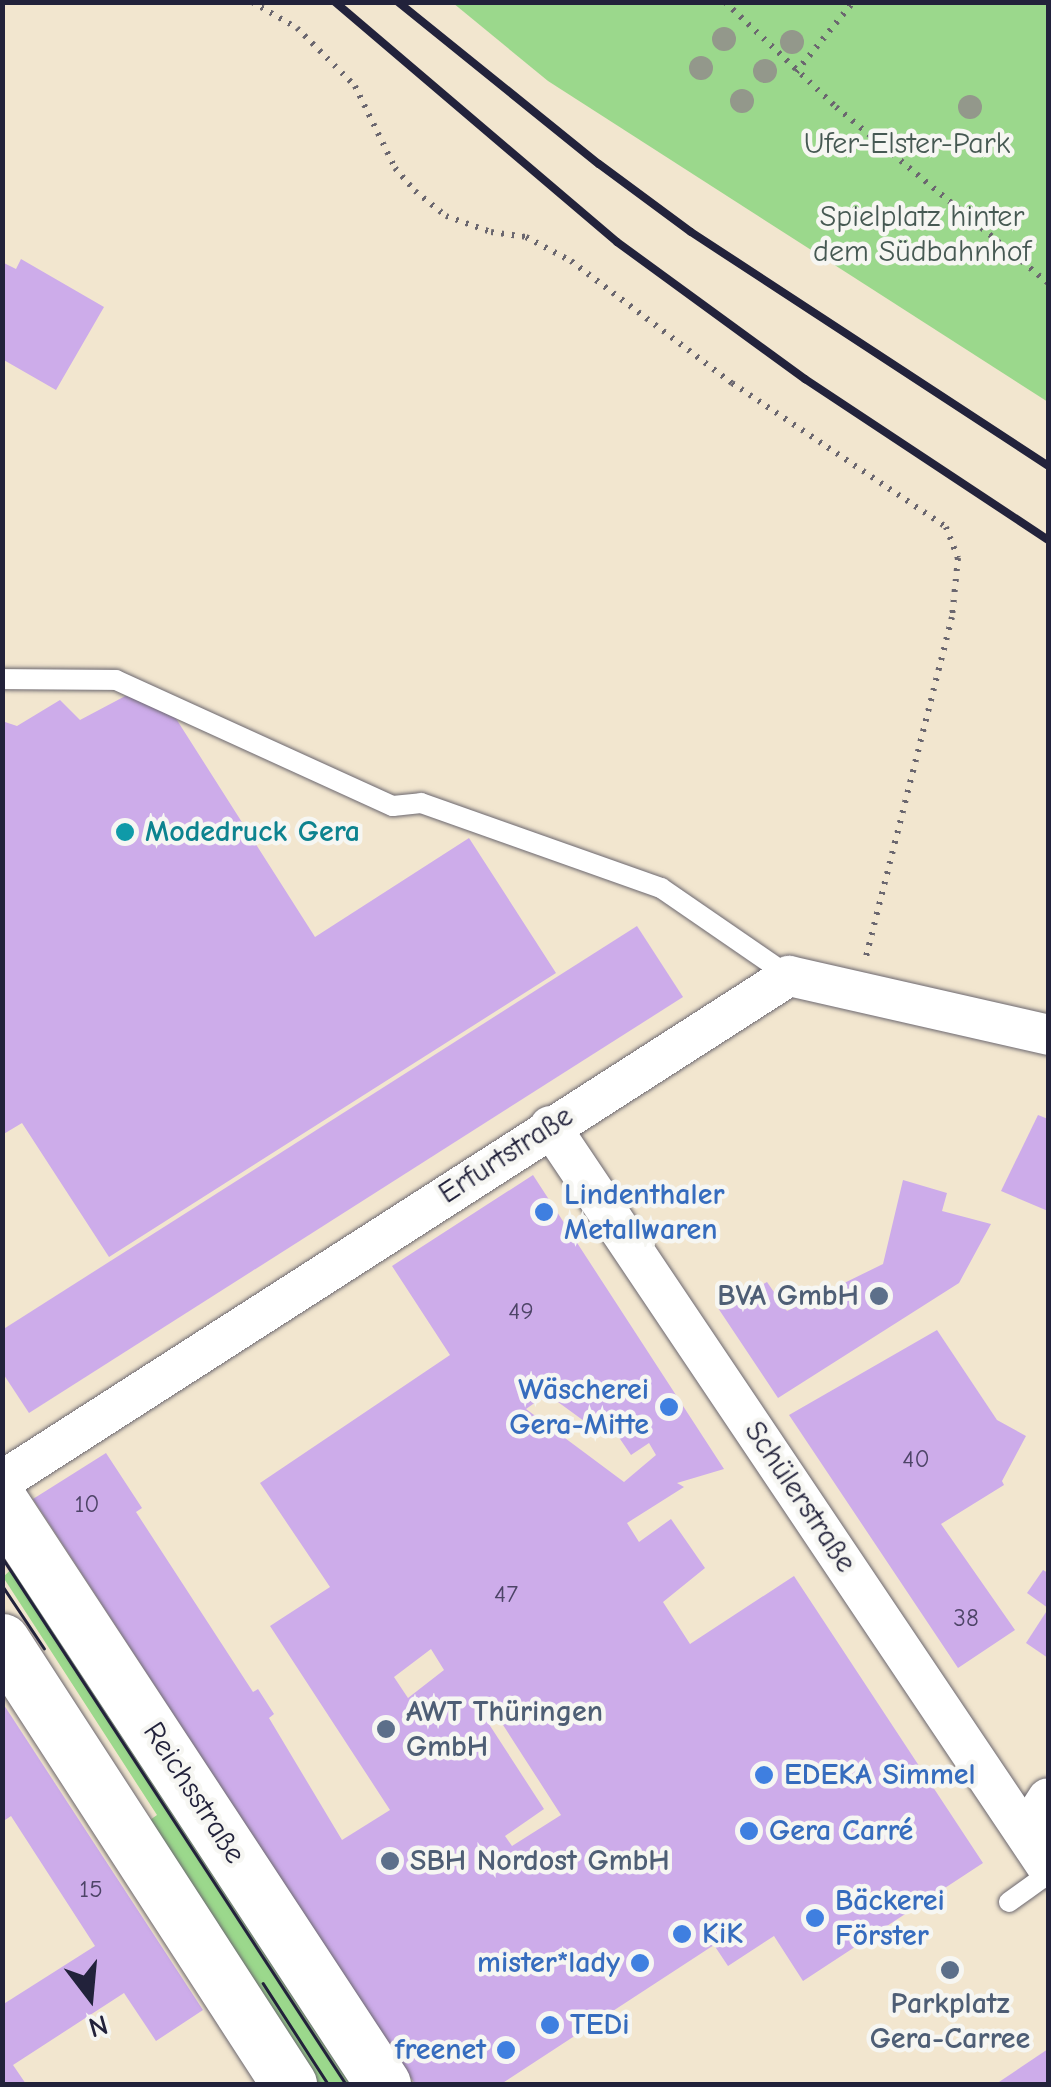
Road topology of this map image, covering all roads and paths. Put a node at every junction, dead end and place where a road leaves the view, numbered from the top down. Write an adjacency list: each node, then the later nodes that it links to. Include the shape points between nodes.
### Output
1 (252, 2): 8 (path, via 296,28 354,86 395,168 446,216 526,237 571,261 732,383 946,527 958,558 952,617)
2 (724, 2): 4 (path)
3 (853, 2): 4 (path)
4 (796, 72): 5 (path)
5 (1048, 283)
6 (2, 679): 7 (lane, via 116,680 393,806 421,804 660,888)
7 (789, 976): 8 (street); 10 (street, Erfurtstraße)
8 (857, 992): 9 (street)
9 (1048, 1035)
10 (550, 1126): 11 (street, Erfurtstraße); 15 (street, Schülerstraße)
11 (2, 1482)
12 (2, 1504): 19 (main road, Reichsstraße)
13 (2, 1641): 18 (main road)
14 (1048, 1798): 15 (street)
15 (1026, 1832): 16 (street, Schülerstraße)
16 (1048, 1871): 17 (lane)
17 (1009, 1902)
18 (289, 2084)
19 (383, 2084)

